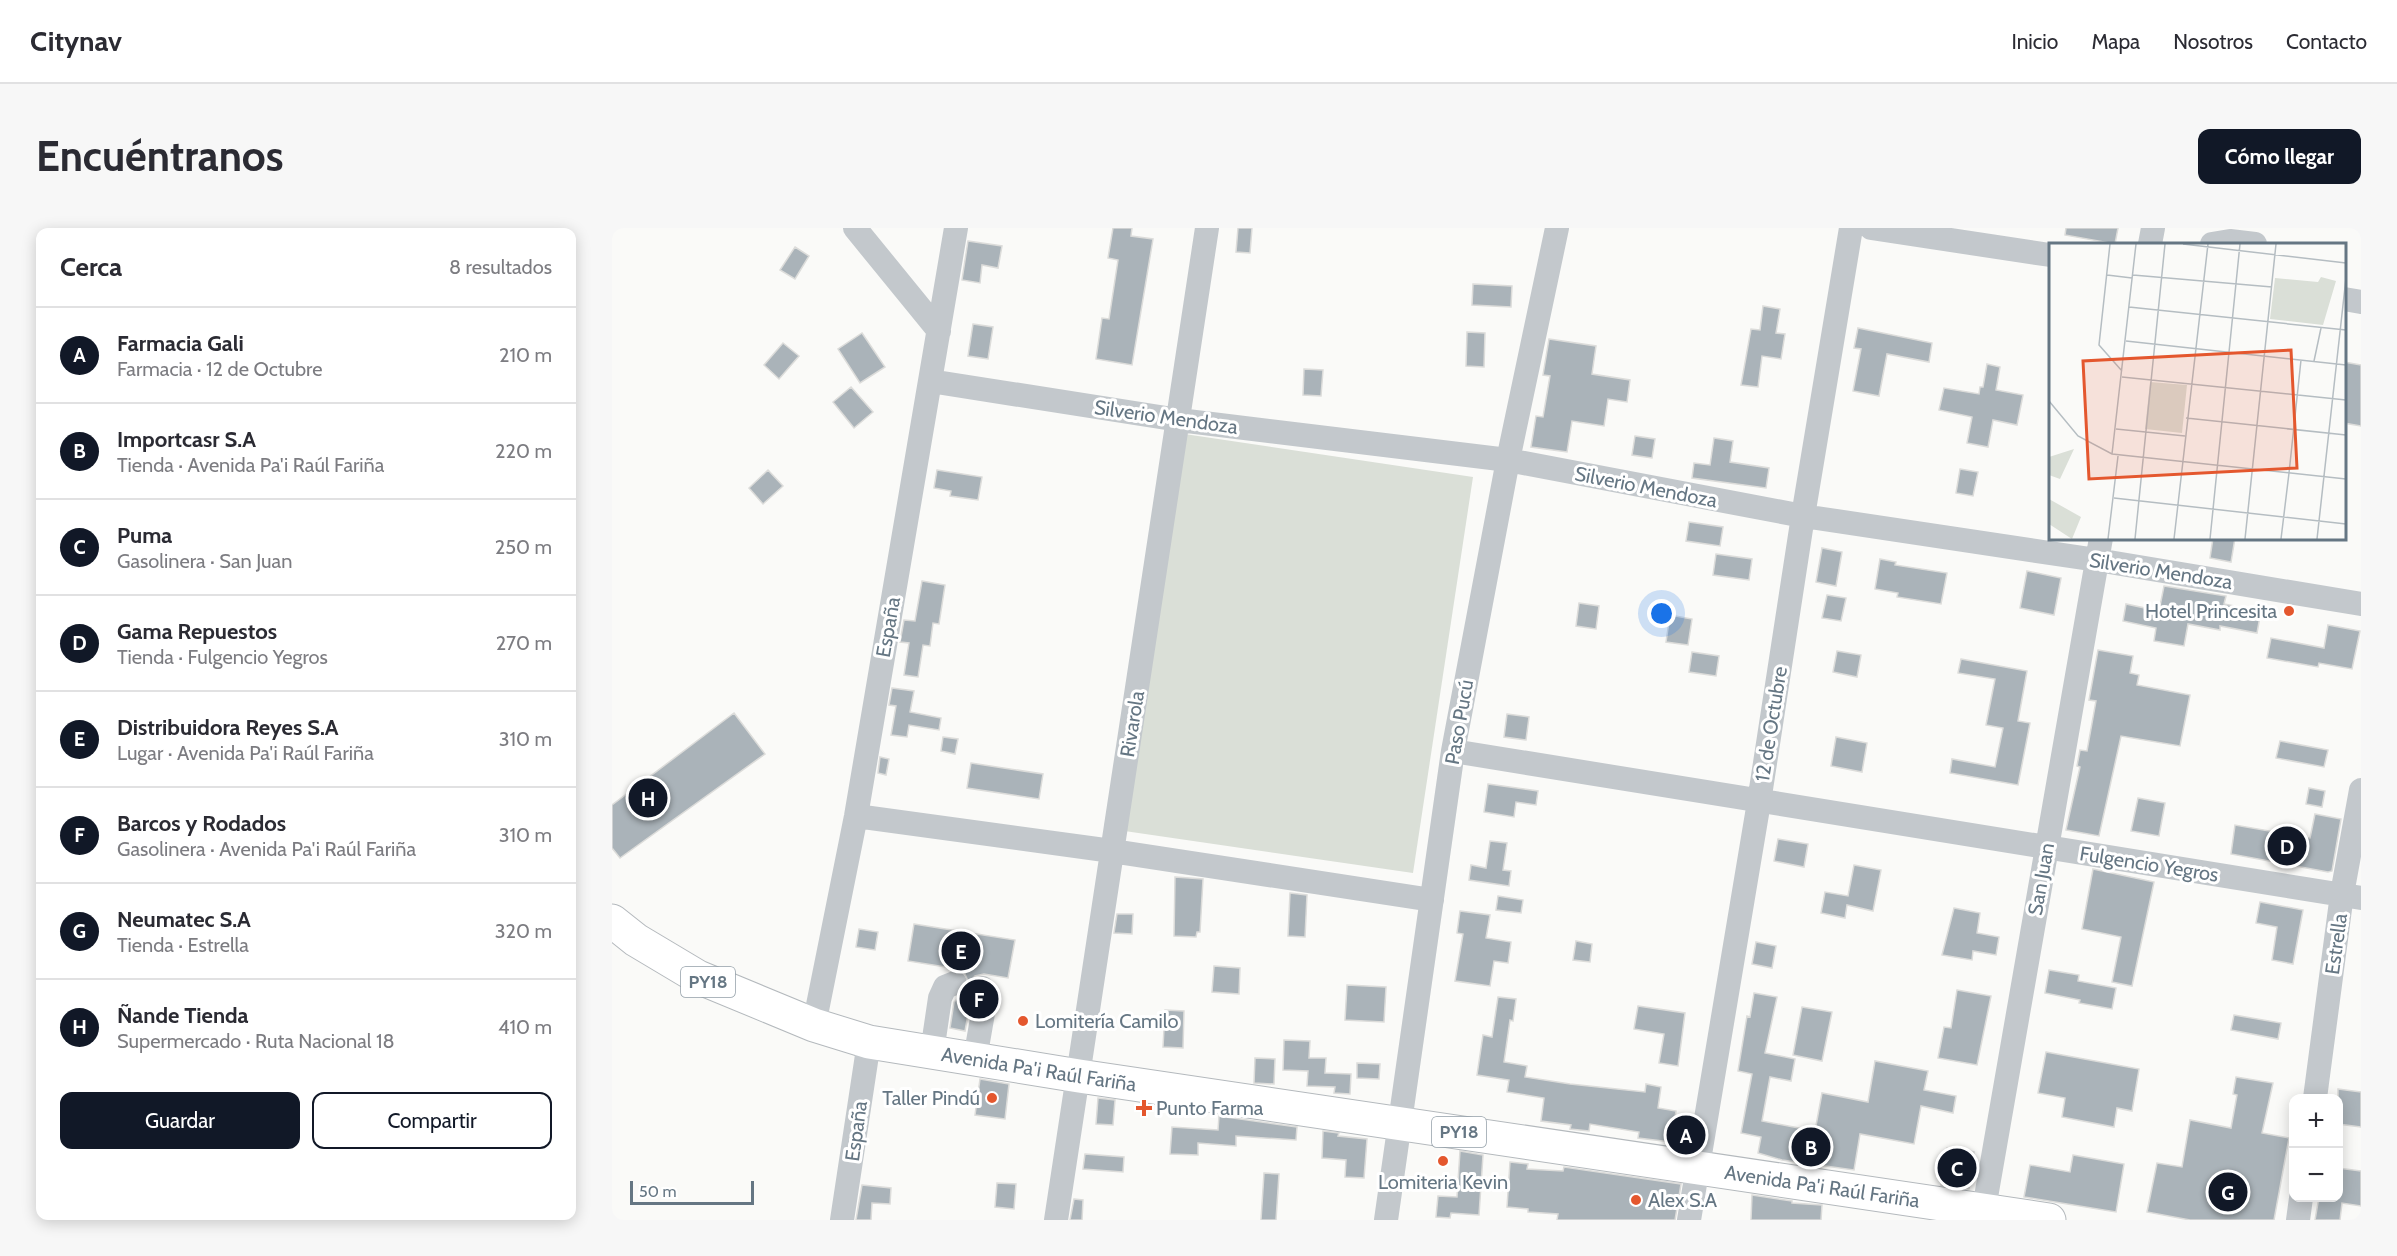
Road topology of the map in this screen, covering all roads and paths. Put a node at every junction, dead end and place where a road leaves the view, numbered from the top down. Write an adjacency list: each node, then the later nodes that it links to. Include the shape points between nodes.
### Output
1 (855, 228): 14 (street)
2 (956, 228): 14 (street, España)
3 (1207, 228): 16 (street, Rivarola)
4 (1557, 228): 17 (street, Paso Pucú)
5 (1851, 228): 18 (street, 12 de Octubre)
6 (1871, 228): 11 (street)
7 (2153, 228): 8 (street)
8 (2150, 243)
9 (2216, 243): 10 (street)
10 (2249, 243)
11 (2049, 255)
12 (2346, 299): 13 (street)
13 (2361, 302)
14 (939, 331): 15 (street, España)
15 (930, 381): 16 (street, Silverio Mendoza); 24 (street, España)
16 (1179, 420): 17 (street, Silverio Mendoza); 26 (street, Rivarola)
17 (1508, 460): 18 (street, Silverio Mendoza); 21 (street, Paso Pucú)
18 (1803, 516): 19 (street, Silverio Mendoza); 23 (street, 12 de Octubre)
19 (2099, 549): 20 (street, Silverio Mendoza); 25 (street, San Juan)
20 (2361, 604)
21 (1453, 751): 23 (street, Fulgencio Yegros); 28 (street, Paso Pucú)
22 (2361, 790): 27 (street, Estrella)
23 (1760, 802): 25 (street, Fulgencio Yegros); 39 (street, 12 de Octubre)
24 (856, 816): 26 (street); 32 (street, España)
25 (2046, 848): 27 (street, Fulgencio Yegros); 41 (street, San Juan)
26 (1112, 851): 28 (street); 36 (street, Rivarola)
27 (2352, 896): 37 (street, Estrella)
28 (1432, 900): 38 (street, Paso Pucú)
29 (612, 921): 32 (highway, PY18, via 698,977)
30 (955, 983): 34 (street, via 945,987 940,998)
31 (982, 987): 35 (street, via 986,996)
32 (814, 1025): 33 (highway, Avenida Pa'i Raúl Fariña / PY18)
33 (869, 1042): 34 (highway, Avenida Pa'i Raúl Fariña / PY18); 42 (street, España)
34 (932, 1052): 35 (highway, Avenida Pa'i Raúl Fariña / PY18)
35 (975, 1059): 36 (highway, Avenida Pa'i Raúl Fariña / PY18)
36 (1079, 1076): 38 (highway, Avenida Pa'i Raúl Fariña / PY18); 43 (street, Rivarola)
37 (2316, 1094)
38 (1400, 1124): 39 (highway, Avenida Pa'i Raúl Fariña / PY18); 44 (street, Paso Pucú)
39 (1698, 1168): 41 (highway, Avenida Pa'i Raúl Fariña / PY18); 45 (street, 12 de Octubre)
40 (2300, 1202): 47 (street)
41 (1983, 1214): 46 (highway, Avenida Pa'i Raúl Fariña / PY18)
42 (843, 1220)
43 (1056, 1220)
44 (1386, 1220)
45 (1689, 1220)
46 (2049, 1220)
47 (2298, 1220)

